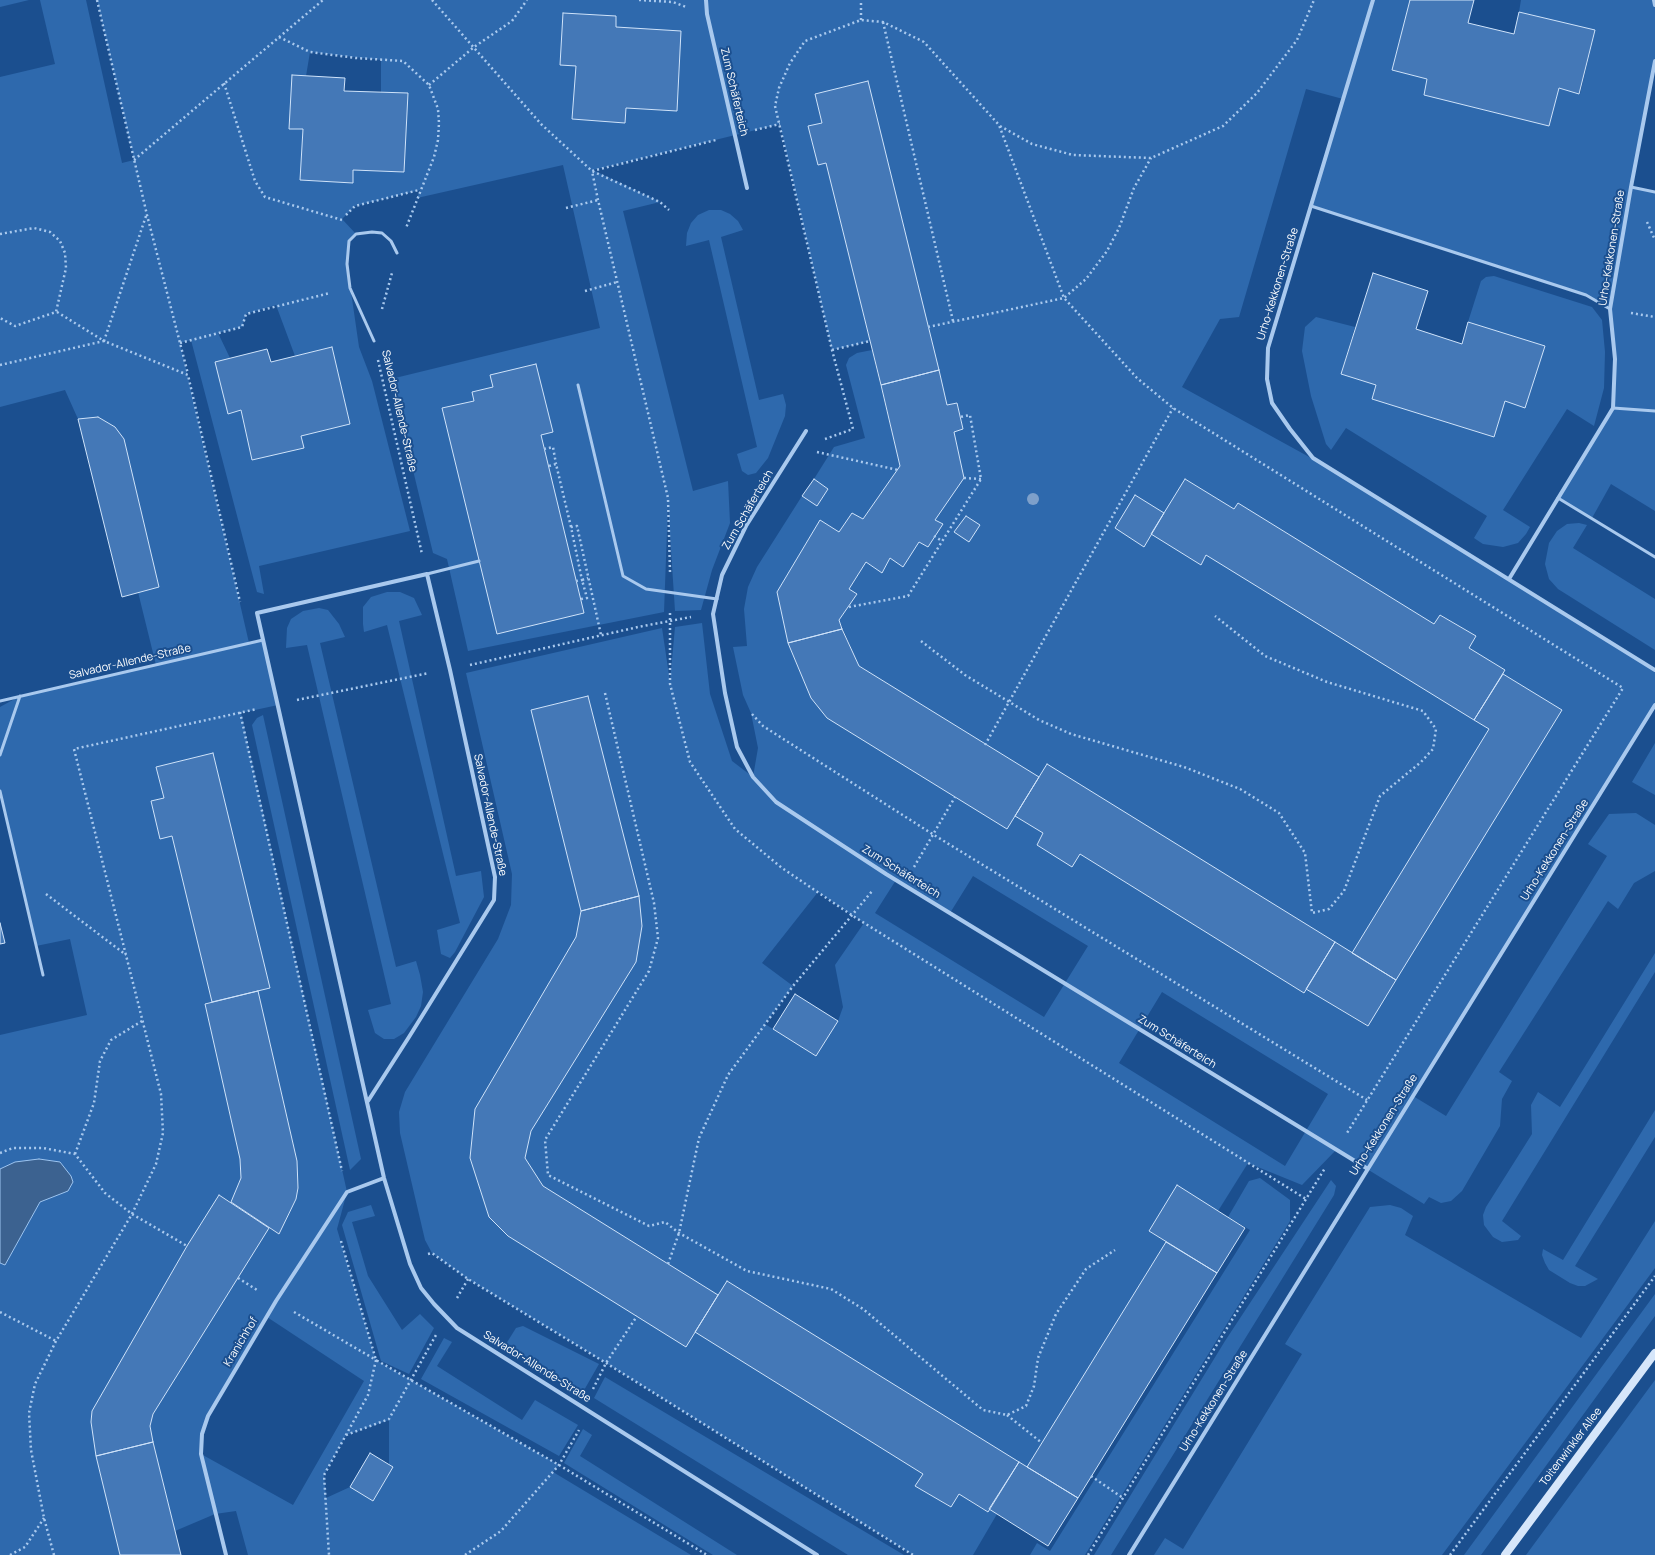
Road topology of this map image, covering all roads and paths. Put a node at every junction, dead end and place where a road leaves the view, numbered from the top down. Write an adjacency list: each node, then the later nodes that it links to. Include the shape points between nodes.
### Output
1 (97, 0): 24 (path)
2 (323, 0): 15 (path)
3 (432, 0): 16 (path)
4 (527, 0): 16 (path, via 512,21)
5 (639, 0): 12 (path, via 673,2)
6 (706, 0): 12 (street, Zum Schäferteich)
7 (861, 0): 13 (path)
8 (1314, 0): 23 (path, via 1297,40 1257,93 1223,126)
9 (1373, 0): 31 (street, Urho-Kekkonen-Straße)
10 (1654, 0): 11 (street)
11 (1655, 4)
12 (707, 14): 22 (street, Zum Schäferteich)
13 (861, 20): 14 (path); 20 (path, via 805,41 790,63 779,88 776,106)
14 (883, 22): 21 (path, via 924,42); 46 (path)
15 (279, 37): 18 (path); 19 (path, via 310,52 403,61)
16 (474, 47): 19 (path); 25 (path, via 541,124)
17 (1655, 60): 26 (street, Urho-Kekkonen-Straße)
18 (224, 83): 24 (path); 35 (path, via 255,181 265,197)
19 (429, 85): 28 (path, Salvador-Allende-Straße, via 438,109 439,123 434,157)
20 (780, 124): 22 (path); 52 (path)
21 (999, 125): 23 (path, via 1032,144 1073,155); 42 (path)
22 (735, 135): 25 (path); 27 (street, Zum Schäferteich)
23 (1151, 158): 42 (path, via 1134,188 1107,251 1086,279)
24 (134, 160): 34 (path)
25 (592, 171): 30 (path); 33 (path, via 660,202)
26 (1631, 187): 29 (lane); 43 (street, Urho-Kekkonen-Straße)
27 (747, 188)
28 (420, 190): 35 (path, via 355,206); 38 (path, Salvador-Allende-Straße)
29 (1655, 192)
30 (598, 200): 32 (path); 39 (path)
31 (1311, 206): 43 (lane, via 1586,295); 77 (street, Urho-Kekkonen-Straße, via 1268,348 1267,378 1272,403 1312,458)
32 (566, 208)
33 (669, 210)
34 (147, 215): 50 (path); 51 (path)
35 (342, 219): 37 (path)
36 (0, 234): 44 (path, via 34,228 50,232 60,241 66,268)
37 (356, 234): 38 (lane, via 382,233 391,241); 40 (lane, via 349,241 347,264)
38 (397, 253): 48 (path, Salvador-Allende-Straße)
39 (617, 282): 41 (path); 79 (path, via 668,498)
40 (350, 288): 48 (lane); 51 (path, via 246,314 242,327)
41 (585, 291)
42 (1064, 298): 46 (path); 56 (path, via 1137,378)
43 (1610, 309): 57 (street, Urho-Kekkonen-Straße, via 1615,359)
44 (56, 312): 45 (path, via 15,326); 50 (path)
45 (0, 318)
46 (953, 322): 47 (path)
47 (928, 327)
48 (374, 341): 74 (path, Salvador-Allende-Straße)
49 (870, 341): 52 (path)
50 (104, 342): 53 (path); 54 (path)
51 (180, 343): 54 (path)
52 (832, 350): 60 (path, via 853,429 825,439)
53 (0, 365)
54 (188, 375): 82 (path)
55 (578, 385): 79 (lane, via 623,576 646,588)
56 (1173, 408): 96 (path); 110 (path, via 1623,688)
57 (1613, 408): 58 (lane); 68 (street, Urho-Kekkonen-Straße)
58 (1655, 411)
59 (960, 417): 67 (path, via 970,415)
60 (806, 431): 81 (street, Zum Schäferteich, via 746,526 722,575)
61 (544, 449): 63 (path, via 553,447)
62 (817, 452): 65 (path)
63 (556, 464): 64 (path); 69 (path)
64 (549, 466)
65 (898, 470)
66 (964, 478): 67 (path)
67 (981, 479): 71 (path)
68 (1558, 498): 72 (lane); 77 (street, Urho-Kekkonen-Straße)
69 (571, 527): 75 (path, via 577,526); 76 (path)
70 (934, 536): 71 (path)
71 (942, 541): 83 (path, via 908,596)
72 (1655, 557)
73 (479, 561): 74 (lane)
74 (427, 574): 87 (street, Salvador-Allende-Straße, via 258,613); 89 (street, Salvador-Allende-Straße)
75 (588, 578): 76 (path); 86 (path)
76 (582, 580): 78 (path); 80 (path, via 587,598)
77 (1509, 580): 90 (street, Urho-Kekkonen-Straße)
78 (576, 581)
79 (670, 593): 81 (lane); 106 (path, via 670,684 690,762 735,829 782,868)
80 (581, 599)
81 (717, 599): 98 (street, Zum Schäferteich, via 713,614)
82 (241, 605)
83 (849, 607)
84 (1215, 616): 96 (path, via 1265,656 1327,682 1423,711 1436,729 1433,749 1380,796 1344,891 1329,909 1312,913 1305,854 1278,813 1240,789 1184,768 1071,734 1039,720)
85 (655, 623): 86 (path)
86 (601, 635): 89 (path)
87 (263, 640): 94 (lane, Salvador-Allende-Straße); 111 (street, Salvador-Allende-Straße)
88 (921, 642): 96 (path, via 965,674)
89 (450, 670): 111 (street, Salvador-Allende-Straße, via 496,877 494,900)
90 (1655, 670)
91 (411, 676): 93 (path)
92 (605, 693): 120 (path, via 654,903 658,938 649,971 545,1140 548,1175 649,1226 665,1222)
93 (319, 695)
94 (20, 696): 95 (lane, Salvador-Allende-Straße); 100 (lane)
95 (0, 701)
96 (1010, 701): 99 (path)
97 (1655, 705): 115 (street, Urho-Kekkonen-Straße)
98 (730, 717): 103 (path, via 751,712 763,726); 105 (street, Zum Schäferteich, via 740,753 754,777 776,802)
99 (986, 744)
100 (0, 755)
101 (0, 791): 104 (lane)
102 (955, 797): 103 (path)
103 (934, 835): 105 (path, via 914,867); 110 (path)
104 (19, 874): 107 (path); 108 (lane)
105 (886, 874): 106 (path); 112 (street, Zum Schäferteich)
106 (853, 916): 118 (path); 120 (path, via 793,986 728,1075 699,1138)
107 (127, 955): 109 (path); 117 (path, via 74,749 240,712)
108 (43, 975)
109 (142, 1021): 114 (path, via 111,1040 100,1060 94,1103); 119 (path, via 161,1094 163,1133 156,1164)
110 (1366, 1100): 112 (path)
111 (368, 1101): 116 (street, Salvador-Allende-Straße)
112 (1336, 1150): 115 (street, Zum Schäferteich); 118 (path)
113 (0, 1153): 114 (path, via 13,1148 43,1148)
114 (75, 1154): 119 (path, via 105,1193)
115 (1368, 1169): 152 (street, Urho-Kekkonen-Straße)
116 (384, 1178): 117 (street); 124 (street, Salvador-Allende-Straße)
117 (347, 1192): 129 (street, Kranichhof)
118 (1306, 1199): 141 (path)
119 (132, 1214): 122 (path); 132 (path)
120 (679, 1233): 125 (path); 136 (path, via 747,1271 831,1289 863,1309 983,1410)
121 (340, 1236): 134 (path)
122 (187, 1246)
123 (1115, 1250): 136 (path, via 1086,1268 1056,1314 1038,1358 1034,1386 1026,1406)
124 (409, 1259): 128 (path, via 432,1253); 131 (street, Salvador-Allende-Straße, via 421,1288)
125 (668, 1264)
126 (1655, 1276): 153 (path)
127 (238, 1278): 129 (path)
128 (468, 1279): 131 (path); 150 (path)
129 (276, 1301): 134 (path); 145 (street, Kranichhof, via 208,1416 202,1434 201,1454)
130 (0, 1312): 132 (path)
131 (446, 1317): 135 (path); 149 (street, Salvador-Allende-Straße, via 457,1328)
132 (56, 1341): 142 (path, via 35,1384 29,1413 31,1450)
133 (1655, 1353): 154 (street, Toitenwinkler Allee)
134 (376, 1360): 135 (path); 137 (path, via 368,1395)
135 (411, 1380): 137 (path, via 389,1419); 139 (path)
136 (1007, 1415): 138 (path)
137 (346, 1435): 146 (path, via 324,1475)
138 (1042, 1443)
139 (559, 1465): 147 (path, via 501,1531); 148 (path)
140 (1091, 1476): 141 (path)
141 (1123, 1498): 151 (path)
142 (44, 1518): 143 (path, via 25,1546); 144 (path)
143 (10, 1555)
144 (54, 1555)
145 (226, 1555)
146 (329, 1555)
147 (465, 1555)
148 (707, 1555)
149 (817, 1555)
150 (913, 1555)
151 (1088, 1555)
152 (1129, 1555)
153 (1450, 1555)
154 (1505, 1555)

